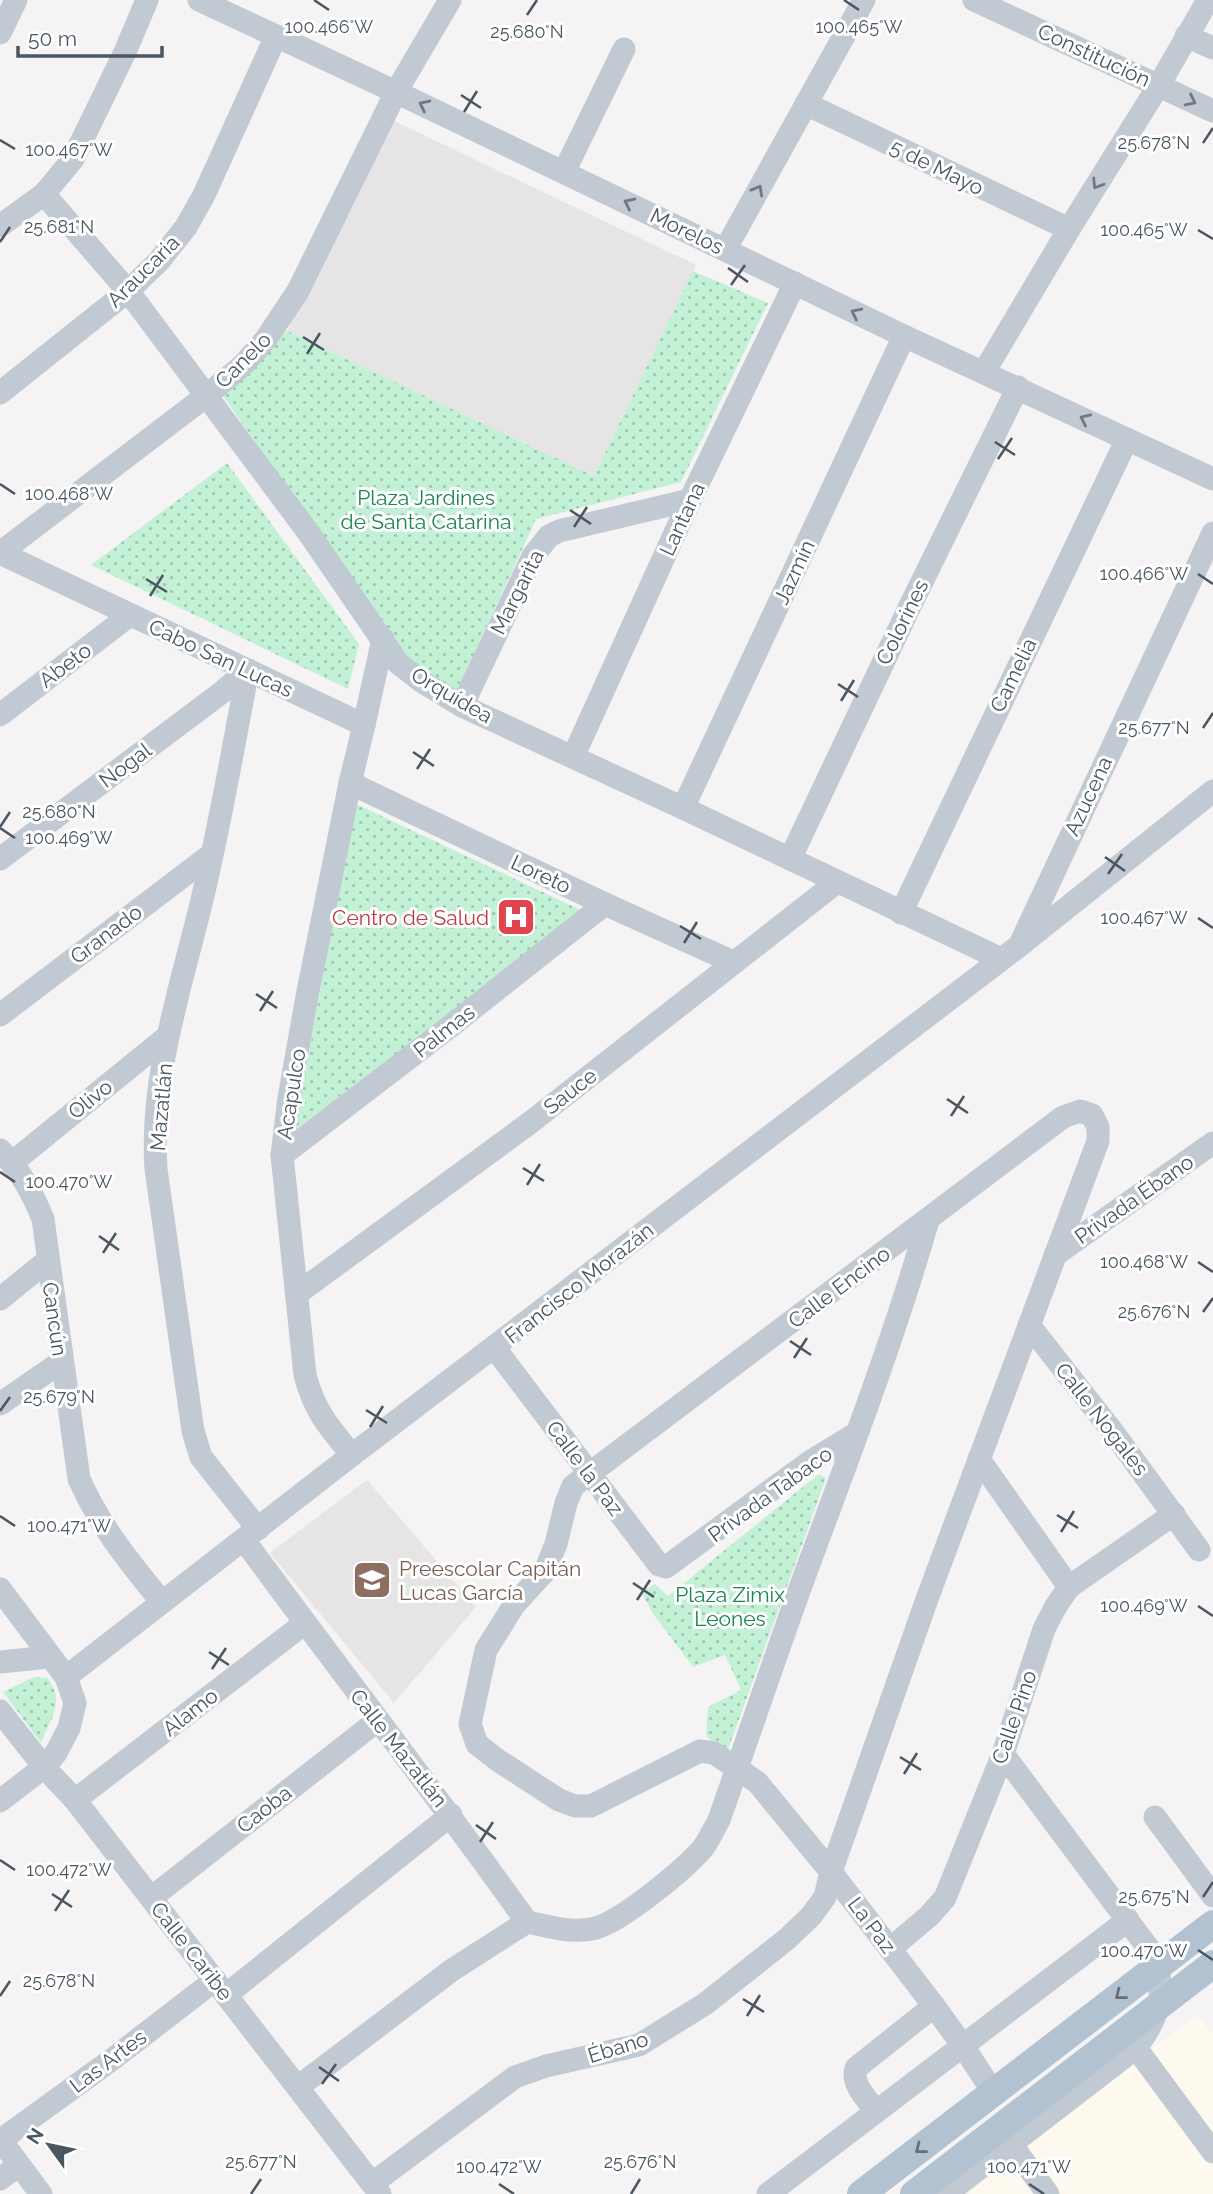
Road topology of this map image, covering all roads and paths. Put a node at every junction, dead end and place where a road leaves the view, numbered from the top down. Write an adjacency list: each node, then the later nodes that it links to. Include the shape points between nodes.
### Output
1 (16, 0): 8 (street)
2 (147, 0): 18 (street, via 72,159)
3 (201, 0): 9 (street, Morelos)
4 (450, 0): 14 (street, Canelo)
5 (864, 0): 15 (street)
6 (974, 0): 13 (street, Constitución)
7 (1208, 0): 10 (street)
8 (0, 33)
9 (276, 36): 14 (street, Morelos); 23 (street, Araucaria, via 186,227)
10 (1186, 36): 11 (street); 13 (street)
11 (1213, 48)
12 (624, 49): 17 (street)
13 (1159, 85): 16 (street, Constitución, one-way to 16); 20 (street, one-way to 20)
14 (396, 92): 17 (street, Morelos, one-way to 14); 28 (street, Canelo, via 282,317 243,365)
15 (806, 104): 20 (street, 5 de Mayo); 21 (street, one-way to 15)
16 (1213, 111)
17 (564, 172): 21 (street, Morelos, one-way to 17)
18 (44, 194): 19 (street); 23 (street, Orquídea)
19 (0, 226)
20 (1069, 229): 25 (street)
21 (725, 250): 22 (street, Morelos)
22 (795, 283): 24 (street, Morelos, one-way to 22); 31 (street, Lantana)
23 (128, 291): 27 (street, Araucaria); 28 (street, Orquídea)
24 (904, 336): 25 (street, Morelos); 43 (street, Jazmín)
25 (984, 372): 26 (street, Morelos)
26 (1018, 387): 29 (street, Morelos, one-way to 26); 46 (street, Colorines)
27 (0, 393)
28 (206, 396): 33 (street, Canelo); 35 (street, Orquídea)
29 (1127, 439): 30 (street, Morelos); 49 (street, Camelia)
30 (1213, 479)
31 (690, 500): 37 (street, Margarita, via 549,536 533,556); 40 (street, Lantana)
32 (1213, 533): 50 (street, Azucena)
33 (0, 553): 34 (street, Cabo San Lucas)
34 (130, 615): 36 (street, Cabo San Lucas); 38 (street, Abeto)
35 (383, 639): 37 (street, Orquídea, via 398,663); 39 (street)
36 (248, 670): 39 (street, Cabo San Lucas); 44 (street, Mazatlán); 45 (street, Nogal)
37 (462, 706): 40 (street, Orquídea)
38 (0, 715)
39 (364, 724): 41 (street, Acapulco)
40 (573, 757): 43 (street, Orquídea)
41 (350, 783): 48 (street, Loreto); 57 (street, Acapulco, via 289,1098)
42 (1213, 792): 50 (street, Francisco Morazán)
43 (683, 808): 46 (street, Orquídea)
44 (212, 854): 52 (street, Granado); 53 (street, Mazatlán)
45 (0, 859)
46 (790, 859): 47 (street, Orquídea)
47 (837, 882): 49 (street, Orquídea); 51 (street, Sauce)
48 (605, 904): 51 (street, Loreto); 57 (street, Palmas)
49 (901, 913): 50 (street, Orquídea)
50 (1010, 952): 64 (street, Francisco Morazán)
51 (733, 962): 61 (street, Sauce, via 531,1122)
52 (0, 1016)
53 (168, 1036): 56 (street, Olivo); 72 (street, Mazatlán, via 155,1158 193,1431 201,1457)
54 (1092, 1115): 58 (street, Calle Encino, via 1080,1111 1063,1117); 59 (street, Ébano, via 1098,1141)
55 (1213, 1143): 59 (street, Privada Ébano)
56 (6, 1156): 60 (street, Cancún, via 32,1192 43,1219)
57 (282, 1156): 61 (street, Acapulco)
58 (928, 1220): 67 (street); 70 (street, Calle Encino)
59 (1055, 1255): 63 (street, Ébano)
60 (47, 1261): 62 (street); 65 (street, Cancún)
61 (298, 1293): 68 (street, Acapulco, via 305,1375 312,1400)
62 (0, 1299)
63 (1029, 1325): 69 (street, Ébano); 71 (street, Calle Nogales)
64 (495, 1348): 68 (street, Francisco Morazán); 70 (street, Calle la Paz)
65 (61, 1362): 66 (street); 77 (street, Cancún, via 79,1479 109,1537)
66 (0, 1404)
67 (857, 1433): 74 (street, Privada Tabaco, via 811,1461); 86 (street)
68 (352, 1455): 72 (street, Francisco Morazán)
69 (979, 1459): 75 (street); 91 (street, Ébano)
70 (589, 1474): 74 (street, Calle la Paz, via 659,1565 666,1567); 86 (street, Calle Encino, via 569,1494 545,1571 514,1605 486,1650 470,1724 477,1744 575,1806 591,1806 700,1751 714,1753)
71 (1174, 1514): 73 (street, Calle Nogales); 75 (street, Calle Pino)
72 (251, 1534): 77 (street, Francisco Morazán); 78 (street, Calle Mazatlán)
73 (1199, 1549)
74 (684, 1556)
75 (1069, 1587): 84 (street, Calle Pino, via 1044,1629)
76 (0, 1589): 79 (street)
77 (161, 1601): 81 (street, Francisco Morazán)
78 (304, 1623): 83 (street, Calle Mazatlán); 87 (street, Alamo)
79 (49, 1657): 80 (street); 81 (street)
80 (0, 1662)
81 (66, 1677): 85 (street, via 75,1703 69,1728)
82 (0, 1711): 85 (street, Calle Caribe)
83 (377, 1721): 89 (street, Calle Mazatlán); 93 (street, Caoba)
84 (1003, 1754): 94 (street); 97 (street, Calle Pino, via 944,1898)
85 (44, 1767): 87 (street, Calle Caribe); 88 (street)
86 (738, 1768): 91 (street, La Paz, via 757,1782); 95 (street, via 704,1846 615,1921 570,1931)
87 (75, 1800): 93 (street, Calle Caribe)
88 (0, 1801)
89 (451, 1815): 95 (street, Calle Mazatlán); 100 (street, Las Artes)
90 (1155, 1817): 92 (street)
91 (831, 1872): 97 (street, La Paz); 116 (street, Ébano, via 825,1897 811,1916 705,2004 639,2045 515,2077)
92 (1213, 1896)
93 (151, 1898): 100 (street, Calle Caribe)
94 (1128, 1920): 99 (street); 104 (street)
95 (527, 1922): 106 (street, via 452,1970)
96 (1213, 1924): 99 (main road)
97 (890, 1949): 101 (street, La Paz)
98 (1213, 1964): 102 (main road)
99 (1158, 1966): 102 (street); 103 (main road, one-way to 103)
100 (221, 1987): 106 (street, Calle Caribe); 110 (street, Las Artes)
101 (934, 2006): 104 (street, La Paz); 108 (street, via 856,2068 856,2083)
102 (1158, 2007): 105 (street); 109 (main road)
103 (1062, 2039): 107 (main road); 109 (main road)
104 (963, 2046): 107 (street, La Paz); 108 (street)
105 (1136, 2048): 109 (street); 112 (street)
106 (298, 2087): 116 (street, Calle Caribe)
107 (993, 2092): 109 (main road, via 1000,2101); 115 (main road, via 982,2118 948,2157); 119 (main road, one-way to 119)
108 (876, 2111): 118 (street)
109 (1028, 2114): 111 (street); 115 (main road)
110 (0, 2140): 113 (street)
111 (1011, 2144): 115 (street); 121 (street)
112 (1213, 2152)
113 (19, 2165): 114 (street); 117 (street)
114 (0, 2179)
115 (943, 2184): 120 (main road)
116 (377, 2189)
117 (41, 2194)
118 (768, 2194)
119 (861, 2194)
120 (914, 2194)
121 (1048, 2194)

